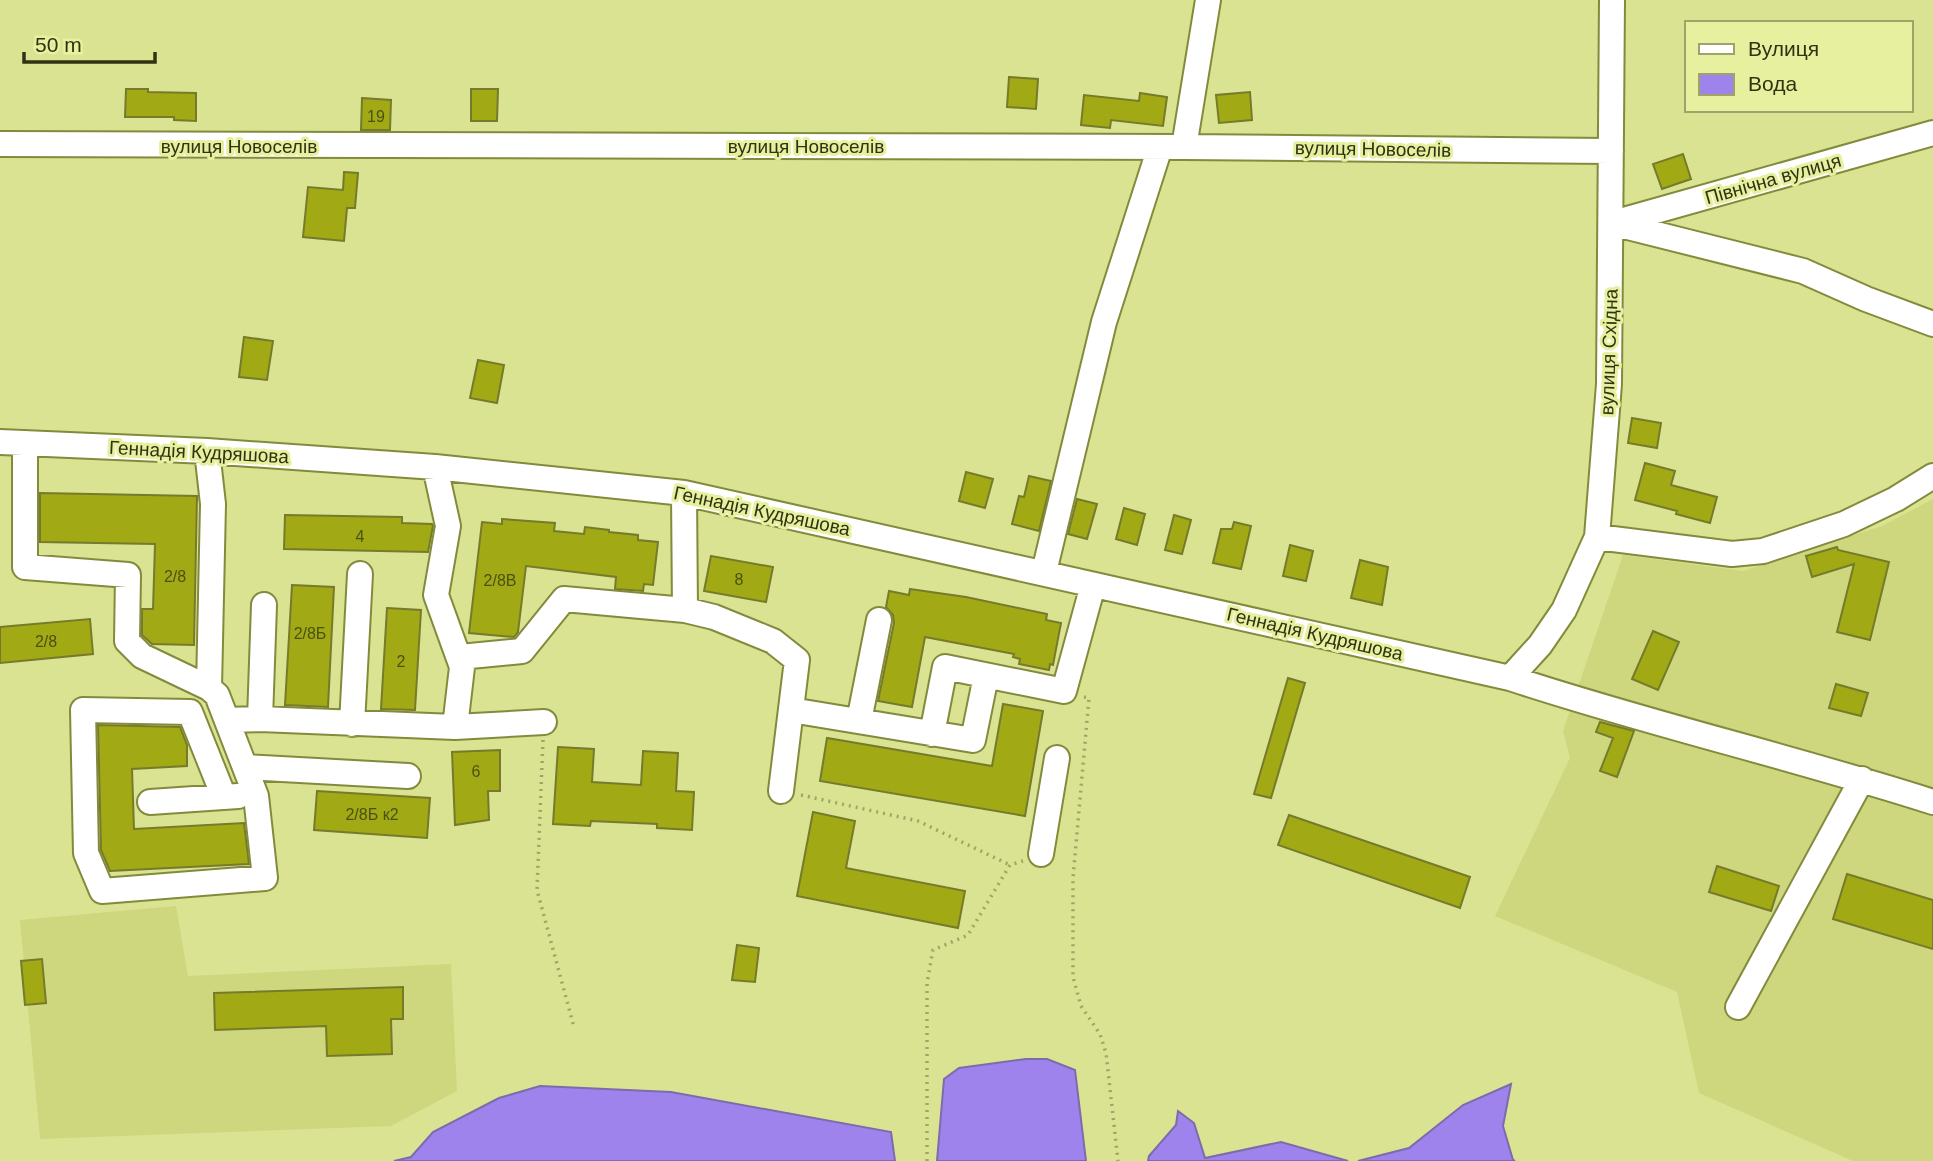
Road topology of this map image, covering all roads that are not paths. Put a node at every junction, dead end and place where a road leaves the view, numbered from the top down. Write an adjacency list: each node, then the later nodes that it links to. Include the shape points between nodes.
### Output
1 (1208, 0): 5 (street)
2 (1612, 0): 6 (street, вулиця Східна)
3 (1933, 132): 7 (street, Північна вулиця)
4 (0, 144): 5 (street, вулиця Новоселів)
5 (1172, 147): 6 (street, вулиця Новоселів); 15 (street, via 1104,322)
6 (1611, 151): 7 (street, вулиця Східна)
7 (1612, 223): 8 (street, via 1802,271); 14 (street, вулиця Східна, via 1609,384)
8 (1933, 324)
9 (12, 442): 10 (street, Геннадія Кудряшова); 24 (street, via 24,567 128,575 127,641 142,656)
10 (207, 451): 11 (street, Геннадія Кудряшова); 24 (street, via 213,504)
11 (435, 467): 13 (street, Геннадія Кудряшова); 21 (street, via 448,526 436,595)
12 (1933, 476): 14 (street, via 1844,524 1755,552 1732,554)
13 (684, 493): 15 (street, Геннадія Кудряшова); 19 (street)
14 (1597, 537): 23 (street, вулиця Східна, via 1564,610)
15 (1045, 572): 17 (street, Геннадія Кудряшова)
16 (360, 574): 30 (street)
17 (1093, 585): 22 (street, via 1064,691); 23 (street, Геннадія Кудряшова)
18 (264, 605): 26 (street)
19 (685, 610): 21 (street, via 564,599 522,651); 25 (street, via 773,641 797,660)
20 (879, 620): 29 (street)
21 (460, 657): 31 (street)
22 (986, 676): 32 (street, via 973,740); 32 (street, via 945,667)
23 (1510, 678): 36 (street, Геннадія Кудряшова)
24 (209, 688): 27 (street, via 217,695)
25 (791, 710): 29 (street); 37 (street)
26 (260, 719): 27 (street); 30 (street)
27 (227, 720): 34 (street)
28 (544, 722): 31 (street)
29 (859, 722): 32 (street)
30 (352, 724): 31 (street)
31 (455, 727)
32 (932, 734)
33 (1058, 758): 42 (street)
34 (245, 767): 35 (street); 38 (street)
35 (408, 776)
36 (1862, 779): 41 (street, Геннадія Кудряшова); 43 (street)
37 (781, 791)
38 (256, 796): 39 (street); 39 (street, via 265,878 102,891 86,853 83,710 190,712)
39 (224, 797): 40 (street)
40 (150, 802)
41 (1933, 802)
42 (1041, 854)
43 (1738, 1007)

